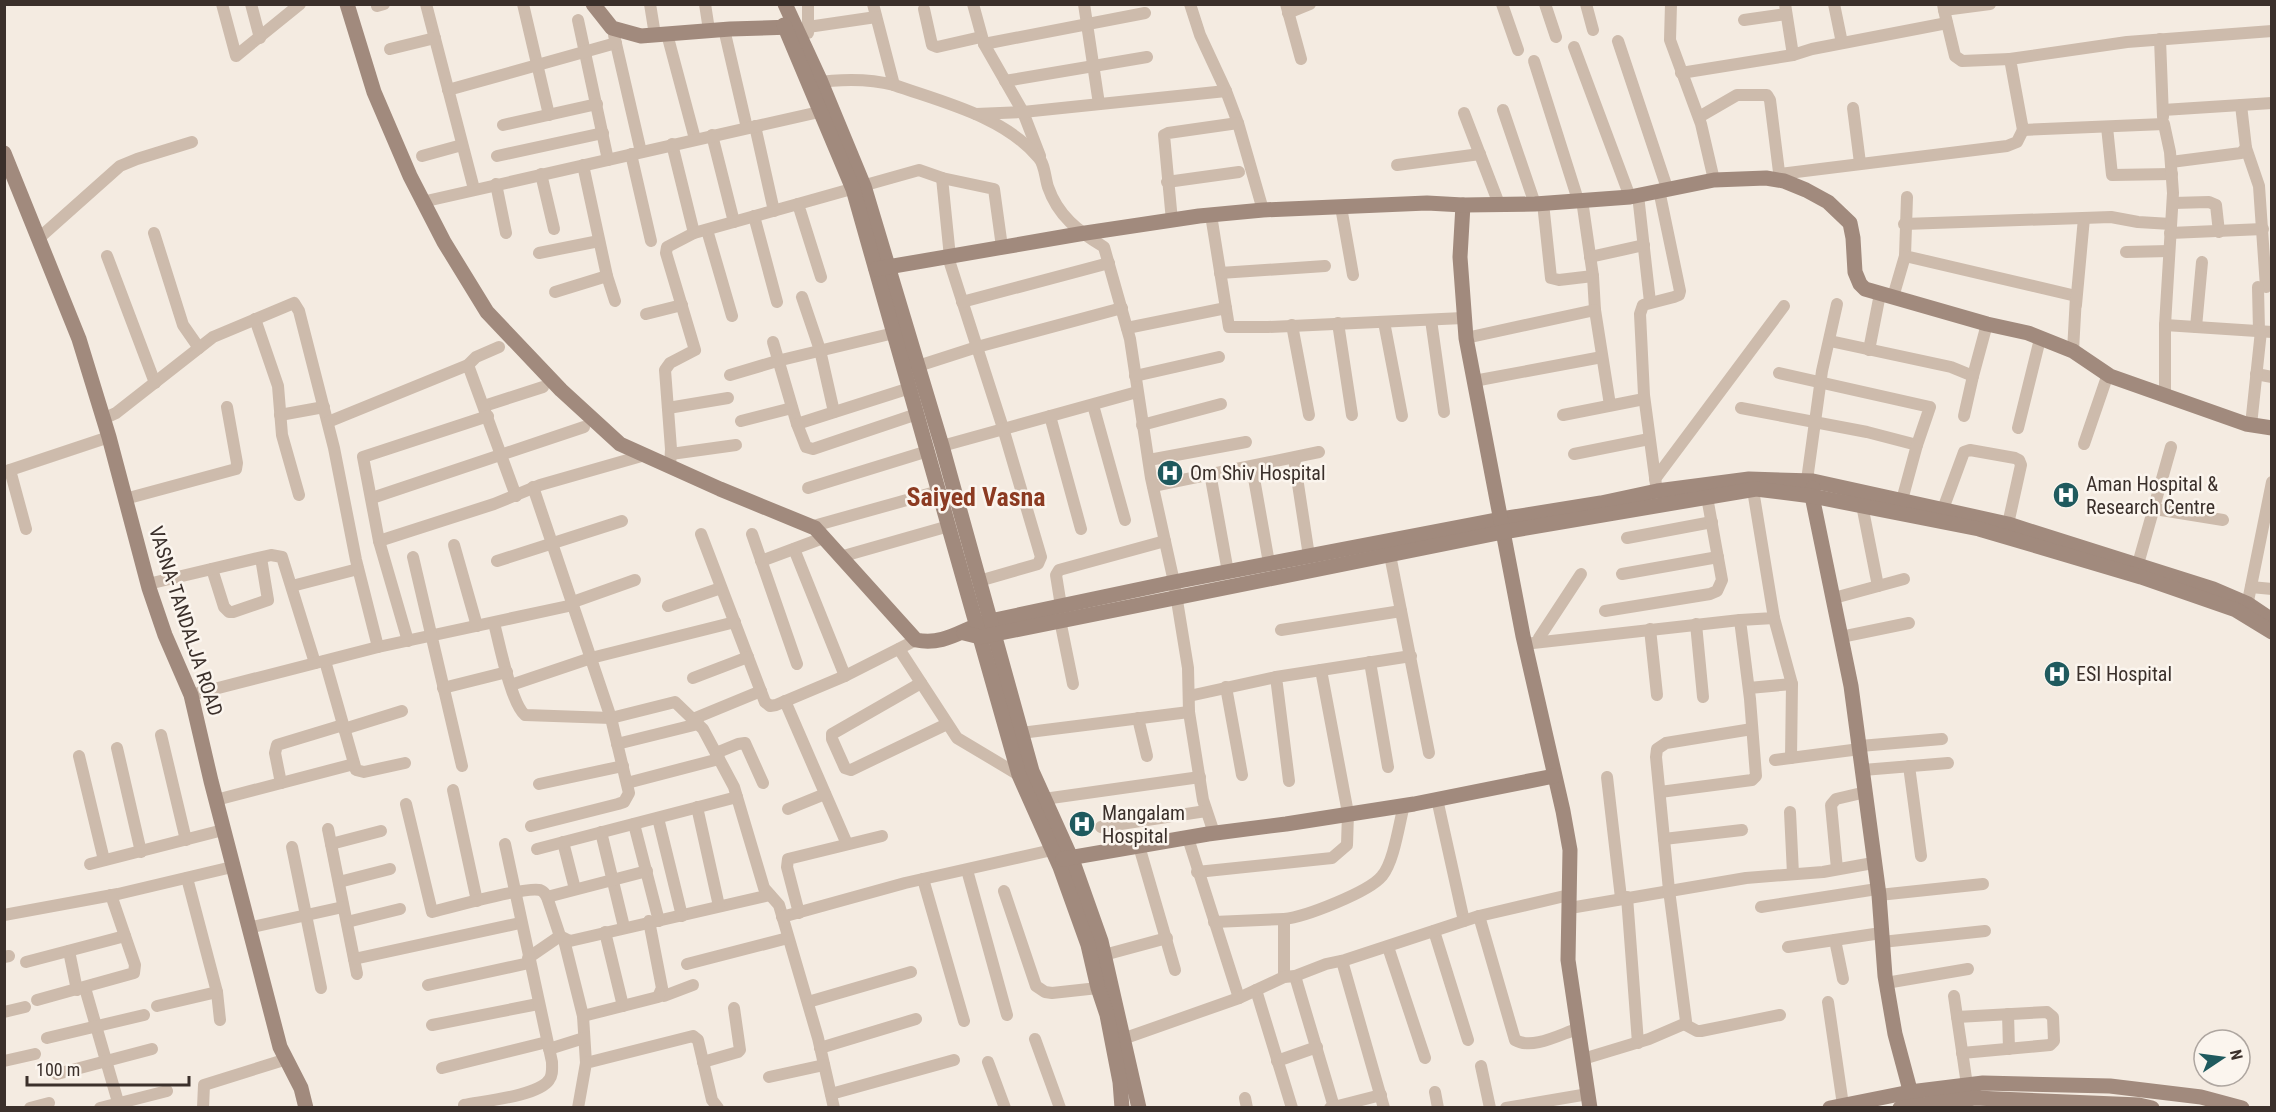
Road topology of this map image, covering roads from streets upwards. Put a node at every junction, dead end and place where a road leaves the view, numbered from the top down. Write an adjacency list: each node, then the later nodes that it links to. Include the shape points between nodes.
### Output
1 (222, 4): 40 (street, via 236,56)
2 (250, 4): 40 (street)
3 (347, 4): 113 (street, via 374,92)
4 (426, 4): 41 (street)
5 (523, 4): 55 (street)
6 (592, 4): 38 (street)
7 (650, 4): 37 (street)
8 (705, 4): 34 (street)
9 (775, 4): 33 (street)
10 (785, 4): 33 (street)
11 (808, 4): 33 (street)
12 (973, 4): 43 (street)
13 (1084, 4): 32 (street)
14 (1190, 4): 62 (street)
15 (1310, 4): 25 (street)
16 (1502, 4): 48 (street)
17 (1545, 4): 39 (street)
18 (1586, 4): 35 (street)
19 (1671, 4): 57 (street, via 1670,40)
20 (1834, 4): 45 (street)
21 (1990, 4): 23 (street)
22 (298, 5): 40 (street)
23 (1944, 7): 31 (street)
24 (924, 9): 43 (street, via 932,45)
25 (1287, 9): 52 (street)
26 (1785, 9): 30 (street); 50 (street)
27 (875, 11): 33 (street); 60 (street)
28 (1145, 13): 32 (street)
29 (578, 20): 49 (street)
30 (1744, 20)
31 (1947, 23): 45 (street); 53 (street, via 1958,60)
32 (1087, 24): 43 (street); 56 (street)
33 (796, 27): 34 (street); 59 (street); 59 (street)
34 (716, 30): 37 (street); 79 (street)
35 (1593, 30)
36 (2271, 31): 42 (street)
37 (661, 34): 38 (street); 84 (street)
38 (614, 35): 49 (street); 90 (street)
39 (1556, 37)
40 (260, 38)
41 (435, 38): 47 (street); 61 (street)
42 (2160, 39): 53 (street); 70 (street)
43 (983, 41): 58 (street)
44 (1618, 41): 109 (street)
45 (1842, 43): 50 (street)
46 (1574, 47): 110 (street)
47 (390, 50)
48 (1518, 50)
49 (585, 51): 55 (street); 64 (street)
50 (1793, 55): 57 (street)
51 (1147, 57): 56 (street)
52 (1301, 59)
53 (2010, 59): 81 (street)
54 (1534, 61): 112 (street)
55 (537, 66): 61 (street); 74 (street)
56 (1093, 66): 58 (street); 65 (street)
57 (1681, 73): 75 (street)
58 (1005, 81): 71 (street)
59 (814, 83): 60 (street, via 865,79); 68 (street)
60 (894, 85): 73 (street)
61 (448, 90): 87 (street)
62 (1226, 91): 65 (street); 76 (street)
63 (2271, 103): 66 (street)
64 (597, 104): 74 (street); 82 (street)
65 (1099, 104): 71 (street)
66 (2241, 105): 70 (street); 88 (street)
67 (1853, 108): 96 (street)
68 (826, 110): 79 (street); 107 (street)
69 (1503, 110): 114 (street)
70 (2163, 111): 77 (street)
71 (1023, 112): 73 (street); 94 (street)
72 (1464, 113): 91 (street)
73 (972, 114): 94 (street, via 1018,139)
74 (549, 115): 78 (street)
75 (1699, 117): 102 (street, via 1737,95 1767,95); 104 (street)
76 (1238, 123): 105 (street, via 1164,135); 120 (street)
77 (2164, 124): 80 (street); 99 (street)
78 (503, 125)
79 (751, 127): 83 (street); 121 (street)
80 (2107, 127): 81 (street); 99 (street, via 2112,175)
81 (2023, 130): 96 (street, via 2017,142 2007,146)
82 (603, 133): 93 (street); 95 (street)
83 (712, 135): 84 (street); 126 (street)
84 (695, 140): 86 (street)
85 (192, 142): 137 (street, via 120,166)
86 (672, 144): 90 (street); 135 (street)
87 (462, 145): 92 (street); 108 (street)
88 (2246, 148): 99 (street, via 2241,153); 130 (street, via 2259,186)
89 (4, 153): 137 (street, VASNA-TANDALJA ROAD)
90 (636, 153): 95 (street); 138 (street)
91 (1480, 154): 98 (street); 117 (street)
92 (422, 156)
93 (497, 156)
94 (1040, 158): 136 (street, via 1057,208)
95 (608, 160): 97 (street)
96 (1860, 163): 102 (street)
97 (583, 165): 101 (street); 139 (street)
98 (1397, 165)
99 (2171, 168): 115 (street)
100 (1239, 172): 105 (street)
101 (541, 174): 106 (street); 129 (street)
102 (1780, 177): 104 (street); 159 (street, via 1828,202 1850,223 1856,279 1865,288)
103 (942, 178): 107 (street, via 919,170); 141 (street, via 994,189); 147 (street)
104 (1713, 180): 109 (street)
105 (1167, 182): 125 (street)
106 (496, 184): 108 (street); 134 (street)
107 (858, 188): 116 (street); 152 (street)
108 (474, 189): 113 (street)
109 (1663, 189): 110 (street); 164 (street, via 1680,291 1674,297)
110 (1634, 196): 112 (street); 140 (street)
111 (1907, 197): 127 (street)
112 (1580, 200): 114 (street); 148 (street)
113 (422, 202): 256 (street, via 487,312 561,390 620,444)
114 (1539, 203): 117 (street); 156 (street, via 1551,278)
115 (2173, 203): 128 (street); 132 (street, via 2216,205)
116 (798, 204): 121 (street); 157 (street)
117 (1499, 204): 118 (street)
118 (1463, 205): 119 (street); 173 (street)
119 (1341, 207): 120 (street); 154 (street)
120 (1263, 210): 122 (street)
121 (774, 211): 123 (street)
122 (1211, 215): 125 (street); 153 (street)
123 (754, 216): 126 (street); 162 (street)
124 (2084, 218): 127 (street); 128 (street, via 2111,217); 194 (street)
125 (1172, 220): 136 (street)
126 (734, 222): 131 (street)
127 (1905, 224): 146 (street)
128 (2171, 228): 132 (street); 142 (street)
129 (554, 229)
130 (2263, 229): 132 (street); 183 (street)
131 (707, 230): 135 (street); 172 (street)
132 (2219, 232)
133 (154, 233): 191 (street, via 183,325)
134 (506, 233)
135 (694, 233): 166 (street, via 669,244 666,250)
136 (1083, 234): 141 (street); 150 (street, via 1104,247)
137 (38, 239): 235 (street, VASNA-TANDALJA ROAD, via 79,339)
138 (651, 241)
139 (599, 242): 144 (street); 155 (street)
140 (1644, 245): 148 (street); 164 (street)
141 (1002, 247): 147 (street)
142 (2169, 251): 143 (street); 180 (street)
143 (2126, 252)
144 (539, 253)
145 (106, 256): 209 (street)
146 (1905, 256): 159 (street); 194 (street, via 2076,297)
147 (949, 257): 152 (street); 163 (street)
148 (1590, 257): 156 (street)
149 (2202, 261): 181 (street)
150 (1109, 263): 163 (street); 168 (street)
151 (1325, 266): 153 (street)
152 (882, 267): 184 (street); 199 (street)
153 (1220, 273): 169 (street)
154 (1353, 275)
155 (607, 276): 158 (street); 161 (street)
156 (1593, 276): 170 (street)
157 (821, 277)
158 (555, 292)
159 (1886, 295): 178 (street); 193 (street)
160 (802, 297): 192 (street)
161 (615, 302)
162 (777, 302)
163 (962, 302): 189 (street)
164 (1650, 302): 215 (street, via 1643,305 1640,314)
165 (1837, 304): 187 (street)
166 (682, 305): 171 (street); 221 (street, via 695,350 670,363 665,370)
167 (1784, 306): 271 (street)
168 (1122, 308): 182 (street); 189 (street)
169 (1226, 308): 179 (street, via 1229,327); 182 (street)
170 (1595, 310): 185 (street); 196 (street)
171 (646, 314)
172 (732, 316)
173 (1463, 318): 175 (street); 185 (street)
174 (255, 319): 191 (street, via 213,337); 220 (street, via 294,303); 228 (street, via 278,386)
175 (1431, 320): 176 (street); 226 (street)
176 (1384, 322): 177 (street); 233 (street)
177 (1338, 323): 179 (street); 230 (street)
178 (1987, 324): 186 (street); 205 (street)
179 (1292, 325): 229 (street)
180 (2165, 325): 181 (street); 213 (street)
181 (2196, 327): 183 (street)
182 (1127, 328): 204 (street)
183 (2264, 331): 202 (street)
184 (894, 333): 192 (street); 211 (street)
185 (1466, 338): 207 (street)
186 (2040, 339): 194 (street); 244 (street)
187 (1830, 341): 193 (street); 208 (street)
188 (772, 342): 197 (street)
189 (976, 346): 199 (street); 243 (street)
190 (499, 347): 198 (street)
191 (199, 348): 209 (street)
192 (820, 350): 197 (street); 225 (street)
193 (1869, 350): 205 (street, via 1951,367)
194 (2073, 351): 201 (street)
195 (1219, 357): 204 (street)
196 (1602, 357): 207 (street); 218 (street)
197 (777, 361): 203 (street); 222 (street)
198 (468, 364): 224 (street); 237 (street)
199 (918, 366): 253 (street)
200 (1779, 373): 208 (street)
201 (2108, 374): 213 (street); 249 (street)
202 (2256, 374): 206 (street); 241 (street)
203 (730, 375)
204 (1135, 376): 212 (street)
205 (1973, 376): 234 (street)
206 (2271, 377)
207 (1474, 381): 287 (street)
208 (1820, 382): 238 (street); 251 (street, via 1930,407)
209 (155, 383): 235 (street)
210 (543, 387): 224 (street)
211 (910, 387): 225 (street); 227 (street)
212 (1137, 392): 217 (street); 240 (street)
213 (2165, 396): 241 (street)
214 (728, 398): 221 (street)
215 (1644, 399): 218 (street); 247 (street)
216 (1221, 404): 240 (street)
217 (1093, 405): 232 (street); 282 (street)
218 (1610, 405): 231 (street)
219 (227, 407): 276 (street, via 236,469)
220 (324, 407): 228 (street); 237 (street)
221 (668, 408): 259 (street)
222 (792, 408): 236 (street); 239 (street)
223 (1741, 408): 238 (street)
224 (486, 411): 257 (street); 275 (street, via 363,457)
225 (834, 412): 239 (street)
226 (1444, 412)
227 (917, 414): 239 (street, via 813,449 806,447); 253 (street)
228 (280, 415): 272 (street)
229 (1309, 415)
230 (1352, 415)
231 (1563, 415)
232 (1050, 416): 243 (street); 291 (street)
233 (1402, 416)
234 (1964, 416)
235 (103, 419): 246 (street, VASNA-TANDALJA ROAD)
236 (741, 421)
237 (328, 422): 314 (street)
238 (1814, 422): 251 (street); 266 (street)
239 (797, 424)
240 (1142, 424): 260 (street)
241 (2251, 424): 245 (street)
242 (584, 428): 257 (street)
243 (1003, 428): 253 (street); 320 (street, via 1041,561)
244 (2018, 428)
245 (2271, 428)
246 (109, 437): 262 (street); 276 (street, VASNA-TANDALJA ROAD)
247 (1649, 439): 255 (street); 271 (street)
248 (1246, 442): 260 (street)
249 (2084, 444)
250 (736, 445): 259 (street)
251 (1917, 445): 277 (street)
252 (2171, 447): 280 (street)
253 (935, 448): 268 (street); 270 (street); 320 (street)
254 (1319, 452): 258 (street)
255 (1574, 454)
256 (645, 455): 259 (street); 267 (street)
257 (501, 456): 273 (street); 275 (street)
258 (1293, 458): 261 (street); 304 (street)
259 (671, 460): 289 (street)
260 (1149, 460): 265 (street)
261 (1252, 467): 263 (street); 311 (street)
262 (8, 471): 290 (street)
263 (1210, 474): 265 (street); 315 (street)
264 (2271, 483): 281 (street)
265 (1153, 486): 297 (street)
266 (1811, 486): 269 (street); 271 (street, via 1749,479); 277 (street); 278 (street); 328 (street)
267 (533, 488): 273 (street); 298 (street)
268 (808, 488)
269 (1753, 490): 274 (street); 335 (street)
270 (939, 491): 288 (street); 289 (street)
271 (1657, 492): 274 (street); 287 (street)
272 (298, 495)
273 (516, 496): 296 (street)
274 (1707, 497): 285 (street)
275 (372, 498): 296 (street)
276 (125, 499): 321 (street, VASNA-TANDALJA ROAD)
277 (1902, 500): 279 (street)
278 (1862, 506): 323 (street); 331 (street, via 1990,532)
279 (1943, 509): 286 (street); 286 (street, via 1964,452 2015,458 2021,465)
280 (2155, 509): 283 (street); 312 (street)
281 (2268, 516): 301 (street)
282 (1125, 520)
283 (2223, 520)
284 (622, 521): 298 (street)
285 (1712, 522): 295 (street); 307 (street)
286 (2008, 524): 312 (street)
287 (1502, 525): 302 (street); 304 (street); 351 (street)
288 (949, 526): 306 (street); 344 (street)
289 (810, 527): 294 (street)
290 (26, 529)
291 (1081, 529)
292 (701, 534): 325 (street)
293 (752, 534): 310 (street)
294 (823, 538): 300 (street); 306 (street)
295 (1627, 538)
296 (380, 541): 350 (street)
297 (1165, 541): 327 (street); 334 (street, via 1059,570 1056,575)
298 (553, 543): 309 (street); 329 (street)
299 (454, 545): 342 (street)
300 (794, 549): 310 (street); 362 (street)
301 (2258, 553): 303 (street); 324 (street)
302 (1390, 555): 327 (street); 332 (street)
303 (2271, 555)
304 (1309, 556): 311 (street)
305 (413, 557): 347 (street)
306 (840, 557): 349 (street)
307 (1718, 557): 317 (street); 333 (street, via 1722,580 1717,591)
308 (261, 558): 313 (street); 313 (street, via 268,600 232,612 224,607); 322 (street, via 282,556)
309 (497, 561)
310 (761, 561): 359 (street)
311 (1269, 563): 315 (street)
312 (2138, 564): 331 (street, via 2213,590)
313 (212, 569): 321 (street)
314 (358, 569): 322 (street); 352 (street)
315 (1228, 572): 327 (street)
316 (1581, 574): 351 (street)
317 (1622, 574)
318 (1904, 579): 323 (street)
319 (635, 580): 329 (street)
320 (979, 580): 344 (street)
321 (148, 585): 373 (street, VASNA-TANDALJA ROAD)
322 (292, 586): 357 (street)
323 (1878, 586): 328 (street)
324 (2251, 586): 326 (street); 331 (street)
325 (721, 588): 330 (street); 338 (street)
326 (2271, 589)
327 (1175, 590): 334 (street); 375 (street)
328 (1834, 598): 348 (street)
329 (573, 604): 339 (street); 356 (street)
330 (668, 606)
331 (2247, 609): 337 (street); 346 (street)
332 (1401, 611): 345 (street); 354 (street)
333 (1605, 611)
334 (1061, 613): 344 (street); 366 (street)
335 (1774, 618): 336 (street); 367 (street)
336 (1740, 620): 341 (street); 371 (street)
337 (2271, 620)
338 (735, 622): 355 (street); 356 (street)
339 (494, 623): 342 (street); 361 (street)
340 (1909, 623): 348 (street)
341 (1696, 624): 343 (street); 376 (street)
342 (477, 626): 347 (street)
343 (1650, 629): 351 (street); 374 (street)
344 (981, 630): 349 (street, via 930,642); 386 (street); 406 (street)
345 (1281, 630)
346 (2271, 632)
347 (430, 636): 350 (street); 370 (street)
348 (1842, 637): 390 (street)
349 (916, 640): 353 (street)
350 (408, 641): 352 (street)
351 (1532, 643): 408 (street)
352 (378, 647): 357 (street)
353 (899, 649): 362 (street); 365 (street)
354 (1411, 656): 358 (street); 392 (street)
355 (748, 657): 364 (street); 372 (street)
356 (591, 658): 368 (street); 380 (street)
357 (320, 662): 373 (street); 384 (street)
358 (1370, 662): 360 (street); 404 (street)
359 (797, 664)
360 (1322, 670): 363 (street); 430 (street)
361 (507, 672): 368 (street); 370 (street)
362 (845, 676): 377 (street)
363 (1276, 676): 369 (street); 411 (street)
364 (693, 678)
365 (921, 683): 383 (street); 383 (street, via 832,734 845,768 851,770)
366 (1072, 684)
367 (1792, 684): 371 (street); 396 (street)
368 (511, 685): 380 (street, via 525,715)
369 (1226, 687): 375 (street); 407 (street)
370 (443, 688): 401 (street)
371 (1749, 688): 385 (street)
372 (761, 691): 377 (street, via 770,706); 382 (street)
373 (191, 695): 423 (street, VASNA-TANDALJA ROAD)
374 (1657, 695)
375 (1189, 696): 379 (street)
376 (1703, 697)
377 (785, 701): 419 (street)
378 (402, 711): 384 (street)
379 (1189, 712): 381 (street); 409 (street)
380 (611, 718): 382 (street, via 675,702); 389 (street)
381 (1138, 718): 386 (street); 395 (street)
382 (695, 721): 389 (street); 394 (street)
383 (947, 724): 406 (street, via 957,738)
384 (343, 727): 400 (street); 412 (street, via 277,745 274,753)
385 (1752, 729): 417 (street, via 1661,745 1656,757); 417 (street, via 1755,778)
386 (1021, 733): 421 (street)
387 (161, 735): 444 (street)
388 (1942, 739): 390 (street)
389 (617, 744): 402 (street)
390 (1860, 747): 396 (street); 405 (street)
391 (117, 748): 452 (street)
392 (1429, 753)
393 (79, 756): 455 (street)
394 (718, 756): 413 (street); 414 (street, via 745,743); 420 (street)
395 (1147, 756)
396 (1791, 758): 397 (street)
397 (1776, 760)
398 (405, 763): 400 (street, via 364,772 356,770)
399 (1948, 763): 403 (street)
400 (354, 764): 412 (street)
401 (462, 766)
402 (623, 766): 413 (street); 415 (street)
403 (1909, 766): 405 (street); 454 (street)
404 (1388, 767)
405 (1863, 770): 418 (street)
406 (1019, 775): 453 (street)
407 (1242, 775)
408 (1554, 776): 422 (street); 480 (street, via 1570,850)
409 (1200, 777): 421 (street); 428 (street)
410 (1607, 777): 478 (street)
411 (1289, 780)
412 (281, 783): 423 (street)
413 (627, 783): 433 (street, via 629,793 624,802)
414 (763, 783)
415 (539, 784)
416 (453, 790): 479 (street)
417 (1660, 792): 443 (street)
418 (1866, 792): 456 (street); 460 (street, via 1836,799 1832,805)
419 (825, 794): 427 (street); 448 (street)
420 (737, 797): 426 (street); 476 (street, via 764,888)
421 (1044, 799): 453 (street)
422 (1437, 799): 425 (street); 493 (street)
423 (216, 800): 436 (street, VASNA-TANDALJA ROAD)
424 (406, 804): 479 (street, via 432,912)
425 (1404, 805): 430 (street); 491 (street, via 1382,876 1366,888 1324,907)
426 (697, 807): 431 (street); 481 (street)
427 (788, 809)
428 (1206, 811): 434 (street); 440 (street)
429 (1790, 812): 464 (street)
430 (1348, 813): 440 (street); 463 (street, via 1347,845 1332,858)
431 (658, 818): 432 (street); 488 (street)
432 (634, 824): 439 (street); 462 (street)
433 (531, 826)
434 (1101, 827)
435 (328, 829): 446 (street)
436 (223, 830): 444 (street); 458 (street, VASNA-TANDALJA ROAD)
437 (1742, 830): 443 (street)
438 (381, 831): 446 (street)
439 (601, 832): 445 (street); 467 (street)
440 (1214, 833): 442 (street)
441 (882, 836): 448 (street)
442 (1188, 838): 449 (street); 463 (street)
443 (1664, 839): 471 (street)
444 (186, 840): 452 (street)
445 (563, 842): 451 (street); 470 (street)
446 (331, 844): 468 (street)
447 (505, 844): 474 (street)
448 (847, 844): 485 (street, via 788,859)
449 (1139, 846): 453 (street); 506 (street)
450 (292, 847): 487 (street)
451 (537, 849)
452 (141, 852): 455 (street)
453 (1060, 856): 461 (street); 511 (street); 527 (street)
454 (1921, 856)
455 (104, 860): 457 (street)
456 (1873, 863): 460 (street); 473 (street)
457 (90, 864)
458 (232, 867): 465 (street); 498 (street, VASNA-TANDALJA ROAD)
459 (390, 869): 468 (street)
460 (1837, 869): 464 (street)
461 (967, 870): 466 (street); 545 (street)
462 (647, 871): 467 (street); 492 (street)
463 (1197, 872): 495 (street)
464 (1792, 874): 471 (street)
465 (187, 878): 475 (street); 530 (street)
466 (923, 879): 485 (street); 551 (street)
467 (611, 880): 470 (street); 497 (street)
468 (339, 882): 482 (street)
469 (1983, 884): 473 (street)
470 (575, 890): 477 (street)
471 (1669, 890): 478 (street); 552 (street)
472 (1004, 891): 527 (street, via 1036,986 1052,993)
473 (1878, 892): 483 (street); 503 (street)
474 (514, 893): 477 (street, via 538,890); 479 (street); 496 (street)
475 (111, 895): 486 (street); 502 (street)
476 (770, 895): 481 (street); 490 (street)
477 (547, 897): 504 (street)
478 (1624, 898): 480 (street); 561 (street)
479 (477, 901)
480 (1569, 901): 489 (street); 555 (street, via 1568,960)
481 (719, 906): 488 (street)
482 (344, 907): 487 (street); 494 (street)
483 (1761, 907)
484 (400, 909): 494 (street)
485 (799, 913): 490 (street)
486 (4, 915)
487 (305, 915): 498 (street); 526 (street)
488 (682, 916): 492 (street)
489 (1479, 916): 493 (street); 555 (street, via 1515,1040 1531,1043)
490 (782, 917): 505 (street)
491 (1284, 919): 495 (street); 521 (street)
492 (654, 921): 497 (street); 531 (street)
493 (1464, 921): 500 (street)
494 (347, 922): 512 (street)
495 (1214, 922): 533 (street)
496 (520, 923): 512 (street); 513 (street)
497 (624, 927): 501 (street)
498 (248, 928): 570 (street, VASNA-TANDALJA ROAD, via 280,1047)
499 (1985, 930): 503 (street)
500 (1434, 931): 508 (street); 559 (street)
501 (605, 932): 504 (street, via 570,940); 539 (street)
502 (125, 936): 510 (street); 528 (street, via 134,973)
503 (1881, 937): 507 (street); 523 (street)
504 (562, 938): 513 (street); 547 (street)
505 (788, 938): 516 (street); 535 (street)
506 (1167, 938): 511 (street); 518 (street)
507 (1835, 940): 509 (street); 522 (street)
508 (1388, 947): 514 (street); 569 (street)
509 (1788, 947)
510 (69, 951): 515 (street); 528 (street)
511 (1104, 955): 560 (street)
512 (354, 958): 520 (street)
513 (529, 960): 524 (street); 537 (street)
514 (1342, 961): 521 (street); 588 (street)
515 (26, 962)
516 (687, 964)
517 (1968, 969): 523 (street)
518 (1175, 970)
519 (911, 972): 535 (street)
520 (357, 974)
521 (1290, 977): 529 (street); 563 (street)
522 (1843, 979)
523 (1886, 983): 589 (street)
524 (428, 985)
525 (693, 985): 531 (street, via 674,994)
526 (321, 988)
527 (1098, 988): 560 (street)
528 (81, 989): 534 (street); 554 (street)
529 (1256, 990): 533 (street); 574 (street)
530 (217, 992): 538 (street); 550 (street)
531 (661, 994): 539 (street)
532 (1954, 996): 548 (street)
533 (1239, 998): 560 (street)
534 (37, 1000)
535 (807, 1002): 564 (street)
536 (1828, 1002): 597 (street)
537 (538, 1004): 553 (street); 562 (street)
538 (157, 1006)
539 (623, 1006): 547 (street)
540 (25, 1007): 542 (street)
541 (734, 1008): 575 (street, via 740,1050)
542 (4, 1012)
543 (2008, 1014): 548 (street); 566 (street); 566 (street, via 2051,1014 2054,1037 2050,1045)
544 (144, 1015): 554 (street)
545 (1007, 1015)
546 (1780, 1015): 552 (street, via 1697,1032)
547 (583, 1016): 557 (street)
548 (1957, 1017): 567 (street)
549 (916, 1019): 564 (street)
550 (220, 1020)
551 (964, 1021)
552 (1684, 1024): 561 (street)
553 (432, 1025)
554 (96, 1026): 556 (street); 577 (street)
555 (1577, 1029): 571 (street)
556 (47, 1038)
557 (584, 1038): 562 (street); 578 (street)
558 (1035, 1039): 605 (street)
559 (1468, 1040)
560 (1118, 1041): 606 (street); 607 (street)
561 (1638, 1043): 571 (street)
562 (548, 1045): 581 (street); 594 (street, via 552,1073 541,1087)
563 (1317, 1047): 574 (street); 596 (street)
564 (820, 1048): 579 (street)
565 (152, 1049): 577 (street)
566 (2009, 1049): 567 (street)
567 (1962, 1053): 586 (street)
568 (35, 1054): 573 (street)
569 (1425, 1058)
570 (287, 1059): 600 (street, via 204,1085); 601 (street, VASNA-TANDALJA ROAD)
571 (1583, 1059): 587 (street)
572 (954, 1060): 593 (street)
573 (4, 1061)
574 (1277, 1061): 608 (street)
575 (703, 1062): 578 (street, via 698,1040 693,1036); 603 (street, via 712,1100)
576 (988, 1062): 604 (street)
577 (105, 1063): 582 (street); 592 (street)
578 (586, 1063): 602 (street)
579 (824, 1065): 583 (street); 593 (street)
580 (1481, 1066): 610 (street)
581 (442, 1068)
582 (57, 1074)
583 (769, 1077)
584 (167, 1090): 592 (street)
585 (1435, 1092): 609 (street)
586 (1973, 1097): 589 (street); 590 (street, via 1983,1083 2102,1085); 595 (street)
587 (1589, 1100): 611 (street)
588 (1383, 1101): 596 (street)
589 (1908, 1102): 597 (street)
590 (2146, 1102): 595 (street); 612 (street, via 2201,1097)
591 (49, 1103): 598 (street)
592 (124, 1104): 599 (street)
593 (833, 1104)
594 (464, 1105)
595 (2084, 1105)
596 (1338, 1106)
597 (1837, 1106)
598 (30, 1107)
599 (100, 1107)
600 (203, 1107)
601 (306, 1107)
602 (578, 1107)
603 (718, 1107)
604 (1005, 1107)
605 (1060, 1107)
606 (1122, 1107)
607 (1139, 1107)
608 (1292, 1107)
609 (1438, 1107)
610 (1490, 1107)
611 (1506, 1107)
612 (2242, 1107)

